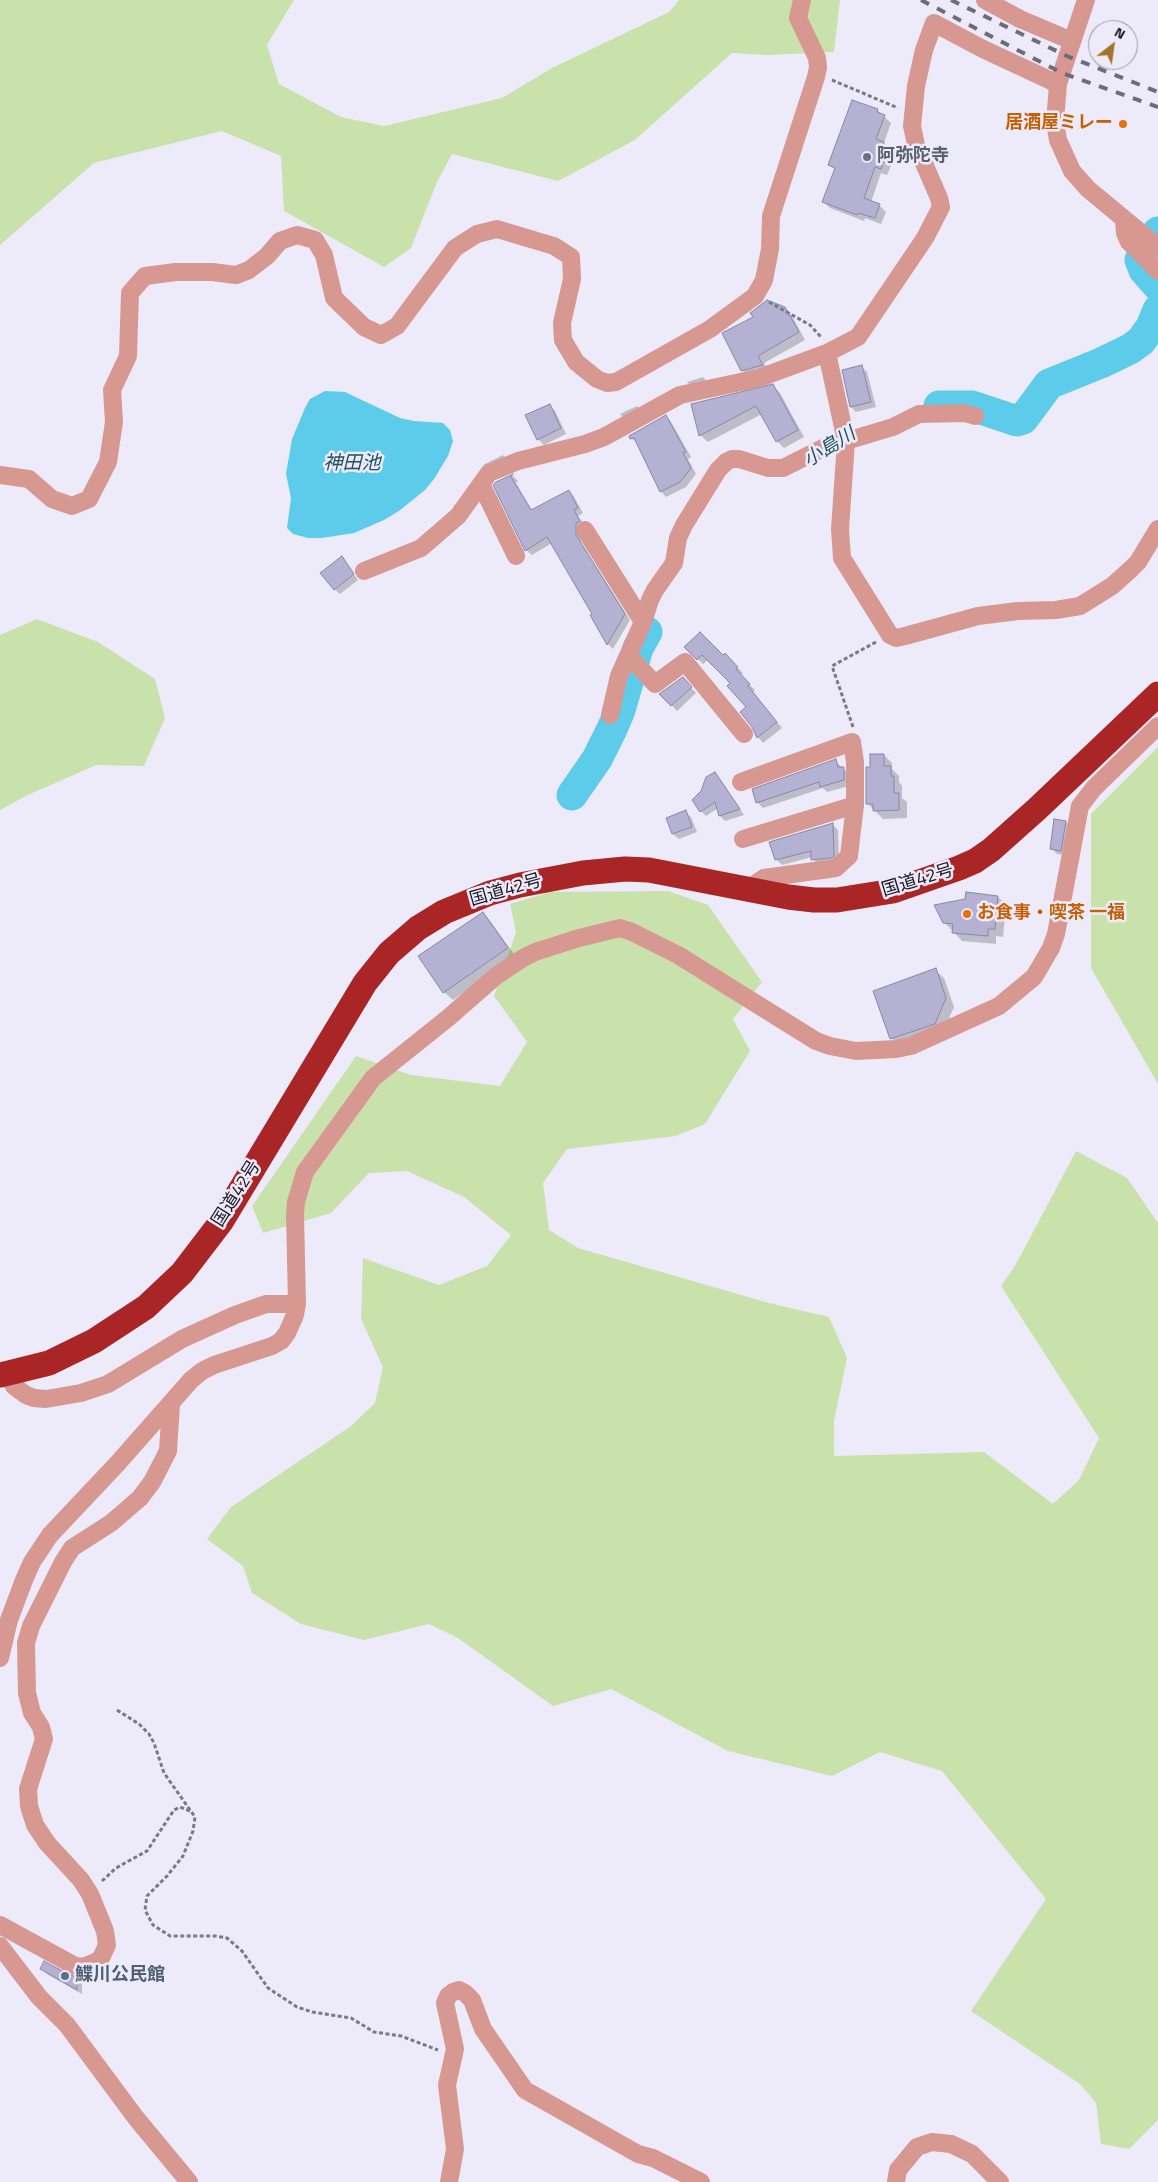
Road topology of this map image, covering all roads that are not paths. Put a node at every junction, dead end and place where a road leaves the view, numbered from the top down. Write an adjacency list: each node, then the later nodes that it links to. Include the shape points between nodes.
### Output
1 (802, 0): 12 (street, via 798,18 818,67 771,216 768,266 755,296 710,329 616,382 597,379 576,362 563,340 562,323 572,279 571,257 554,246 497,229 477,234 455,248 397,326 381,335 364,327 334,298 324,255 315,240 297,235 280,241 249,270 236,275 176,272 145,276 130,293 128,356 112,390 114,422 108,462 89,499 72,506 52,499 29,479)
2 (985, 0): 4 (street)
3 (1086, 0): 4 (street)
4 (1072, 41): 5 (street)
5 (1058, 84): 6 (street, via 1055,122 1063,154 1072,171); 9 (street, via 934,23 924,50 912,126 916,146 939,198 938,216 863,331 858,337)
6 (1124, 220): 7 (street); 8 (street, via 1129,242)
7 (1158, 247)
8 (1158, 271)
9 (828, 352): 11 (street); 13 (street, via 759,378 680,395 604,437 497,469 486,475)
10 (974, 416): 11 (street, via 965,413 919,414 893,427)
11 (846, 441): 14 (street, via 840,530 842,558 890,635 896,638 978,616 1080,606 1131,569); 18 (street, via 823,448 783,468 768,468 739,459 726,462 684,525 674,563 655,590)
12 (0, 475)
13 (481, 484): 16 (street); 17 (street, via 458,516 421,548)
14 (1158, 529)
15 (585, 530): 18 (street)
16 (516, 556)
17 (364, 571)
18 (643, 622): 19 (street)
19 (629, 656): 21 (street, via 619,676); 23 (street, via 656,684 685,662)
20 (1158, 694): 27 (highway, 国道42号, via 1017,828 975,861 893,891 837,900 796,898)
21 (610, 715)
22 (1158, 726): 28 (street, via 1094,788 1080,806 1056,934 1052,948 1034,977 999,1006 911,1046 856,1051 816,1041 678,956 620,928 535,952 512,964 373,1078 305,1172 294,1214)
23 (744, 734)
24 (741, 782): 25 (street, via 852,742)
25 (855, 805): 26 (street); 27 (street, via 849,856 842,864 831,870 764,878)
26 (743, 839)
27 (748, 889): 29 (highway, 国道42号, via 649,870 601,870 490,893 444,912 418,928 389,953 365,984 221,1222 182,1273 146,1307 94,1342 49,1363)
28 (297, 1304): 29 (street, via 266,1304 235,1315 182,1339 108,1384 80,1393 34,1398 14,1386); 30 (street, via 291,1325 280,1341 202,1371)
29 (4, 1375)
30 (171, 1404): 31 (street, via 41,1548 14,1605); 32 (street, via 168,1451 152,1482 140,1498 111,1523 72,1548 31,1626 26,1643 27,1693 44,1739 28,1789 29,1806 41,1834 81,1880 93,1901 108,1938 107,1945 101,1958 91,1966 75,1966)
31 (0, 1658)
32 (0, 1925)
33 (0, 1946): 34 (street, via 39,1997 66,2024 136,2118)
34 (189, 2182)
35 (450, 2182): 36 (street, via 455,2149 447,2085 455,2049 445,2003 448,1996 459,1990 466,1992 472,2000 484,2032 525,2090 638,2154)
36 (701, 2182)
37 (896, 2182): 38 (street, via 898,2170 917,2147 932,2142 951,2144 972,2154)
38 (1000, 2182)

